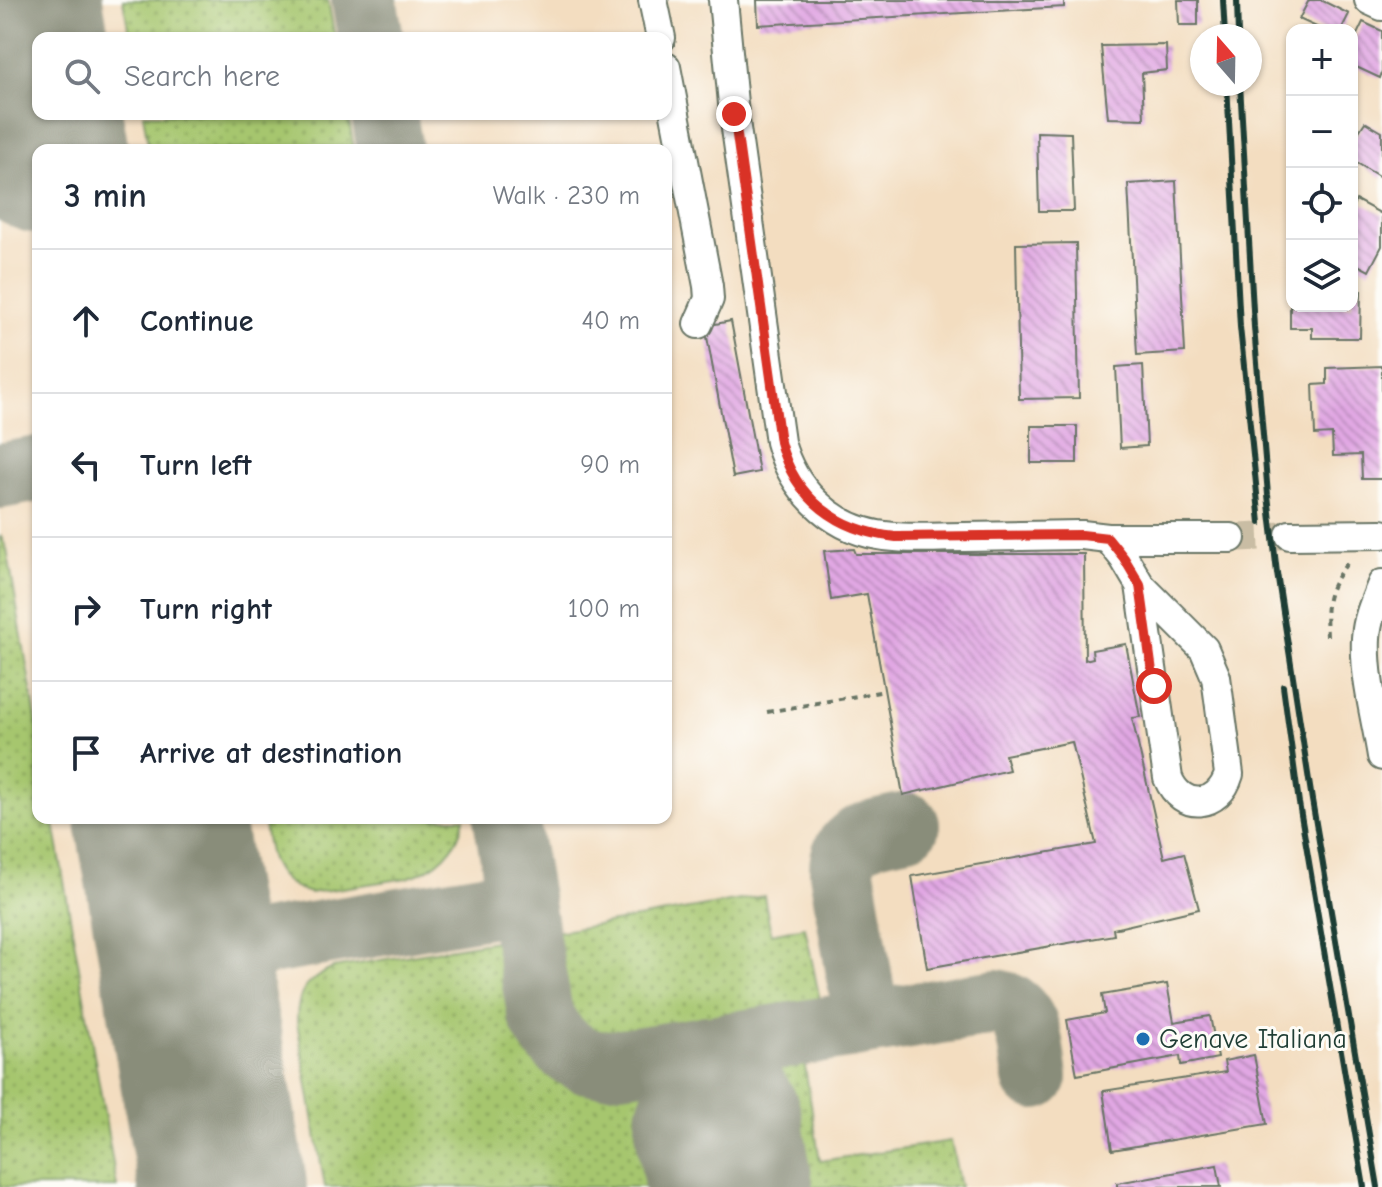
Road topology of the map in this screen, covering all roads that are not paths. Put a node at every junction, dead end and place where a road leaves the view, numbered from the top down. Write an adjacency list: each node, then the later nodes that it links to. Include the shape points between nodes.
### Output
1 (653, 0): 5 (street)
2 (723, 0): 10 (street, via 780,442 805,492 829,514 875,535)
3 (1369, 0): 4 (street)
4 (1382, 6)
5 (660, 32)
6 (672, 98): 7 (street, via 708,286 709,299)
7 (698, 324)
8 (1377, 534): 9 (street)
9 (1290, 535)
10 (1108, 538): 11 (street); 13 (street)
11 (1231, 538)
12 (1382, 584): 14 (street, via 1366,635)
13 (1140, 585): 13 (street, via 1168,778 1185,799 1213,798 1229,774 1216,677 1204,649)
14 (1382, 750): 15 (street)
15 (1382, 756)

